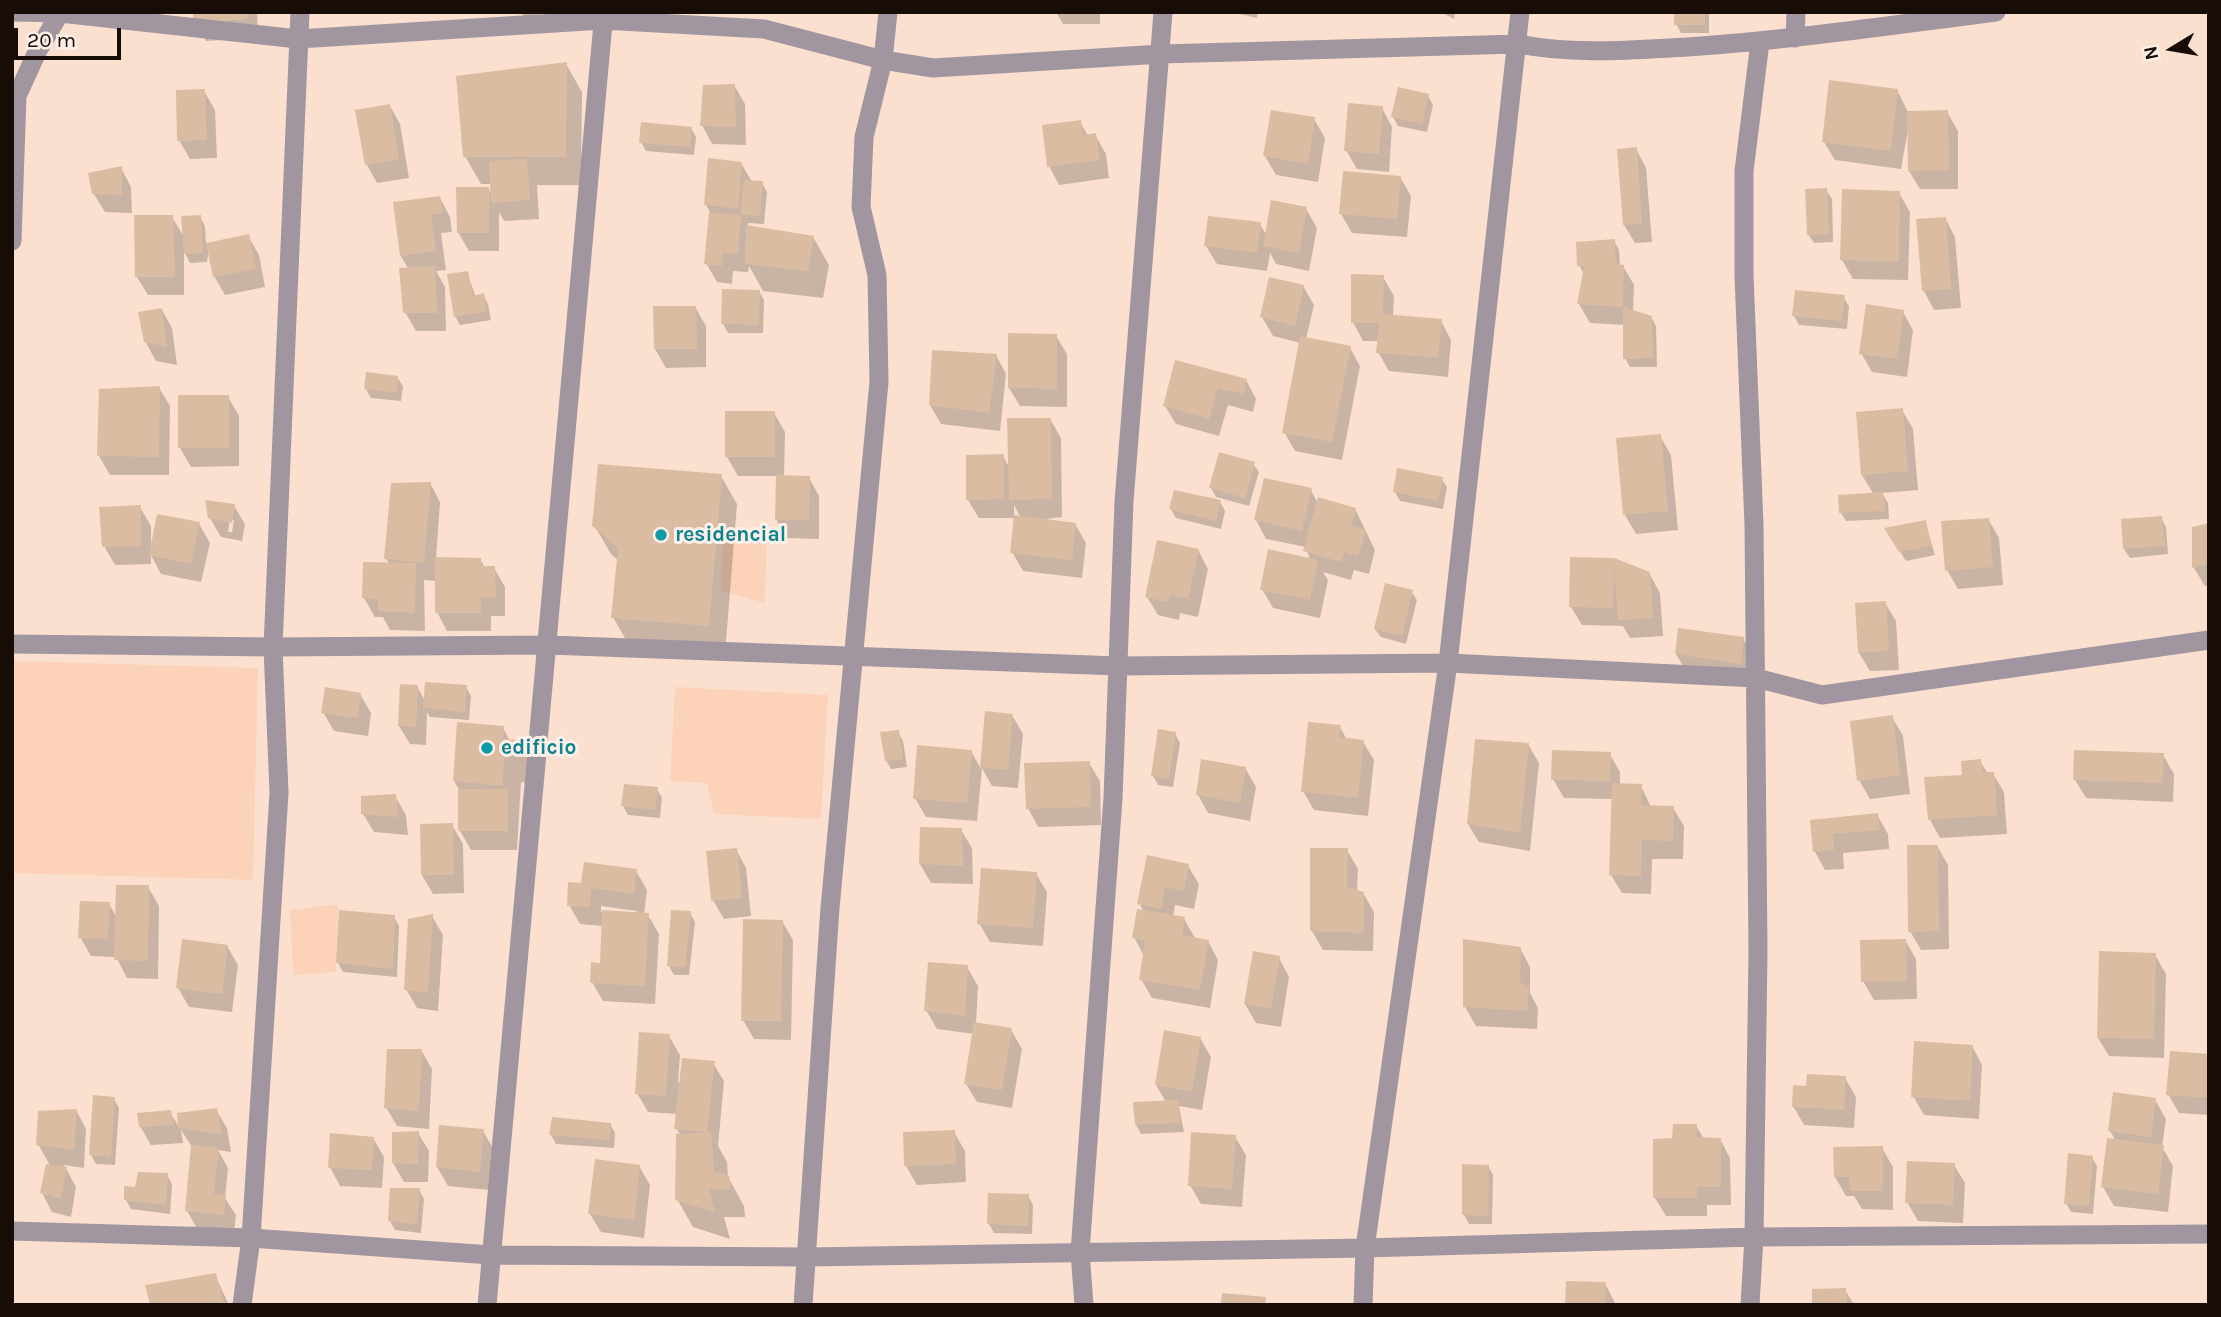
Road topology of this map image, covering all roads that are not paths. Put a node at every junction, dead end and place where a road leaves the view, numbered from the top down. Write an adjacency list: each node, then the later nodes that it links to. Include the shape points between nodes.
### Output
1 (12, 12): 8 (street)
2 (300, 12): 11 (street)
3 (888, 12): 15 (street)
4 (1163, 12): 14 (street)
5 (1520, 12): 13 (street)
6 (1796, 12): 10 (street)
7 (1996, 12): 10 (street)
8 (60, 13): 11 (street); 16 (street)
9 (603, 16): 11 (street); 15 (street, via 764,29); 20 (street)
10 (1795, 38): 12 (street)
11 (299, 39): 21 (street)
12 (1760, 42): 13 (street, via 1563,52); 25 (street, via 1744,171)
13 (1518, 44): 14 (street); 23 (street)
14 (1162, 54): 15 (street, via 933,68); 24 (street, via 1124,501)
15 (883, 60): 22 (street, via 864,136 861,207 877,275 879,382)
16 (14, 91): 17 (street)
17 (12, 241)
18 (2209, 640): 25 (street, via 1822,695)
19 (12, 644): 21 (street)
20 (548, 645): 21 (street); 22 (street); 32 (street)
21 (273, 648): 29 (street, via 279,793)
22 (855, 658): 24 (street); 33 (street, via 830,908)
23 (1448, 663): 24 (street); 25 (street); 30 (street)
24 (1118, 666): 31 (street)
25 (1756, 678): 28 (street)
26 (12, 1231): 29 (street)
27 (2209, 1234): 28 (street)
28 (1754, 1237): 30 (street); 39 (street)
29 (251, 1238): 32 (street); 34 (street)
30 (1365, 1248): 31 (street); 38 (street)
31 (1080, 1252): 33 (street); 37 (street)
32 (491, 1255): 33 (street); 35 (street)
33 (807, 1257): 36 (street)
34 (242, 1305)
35 (487, 1305)
36 (803, 1305)
37 (1084, 1305)
38 (1363, 1305)
39 (1750, 1305)

